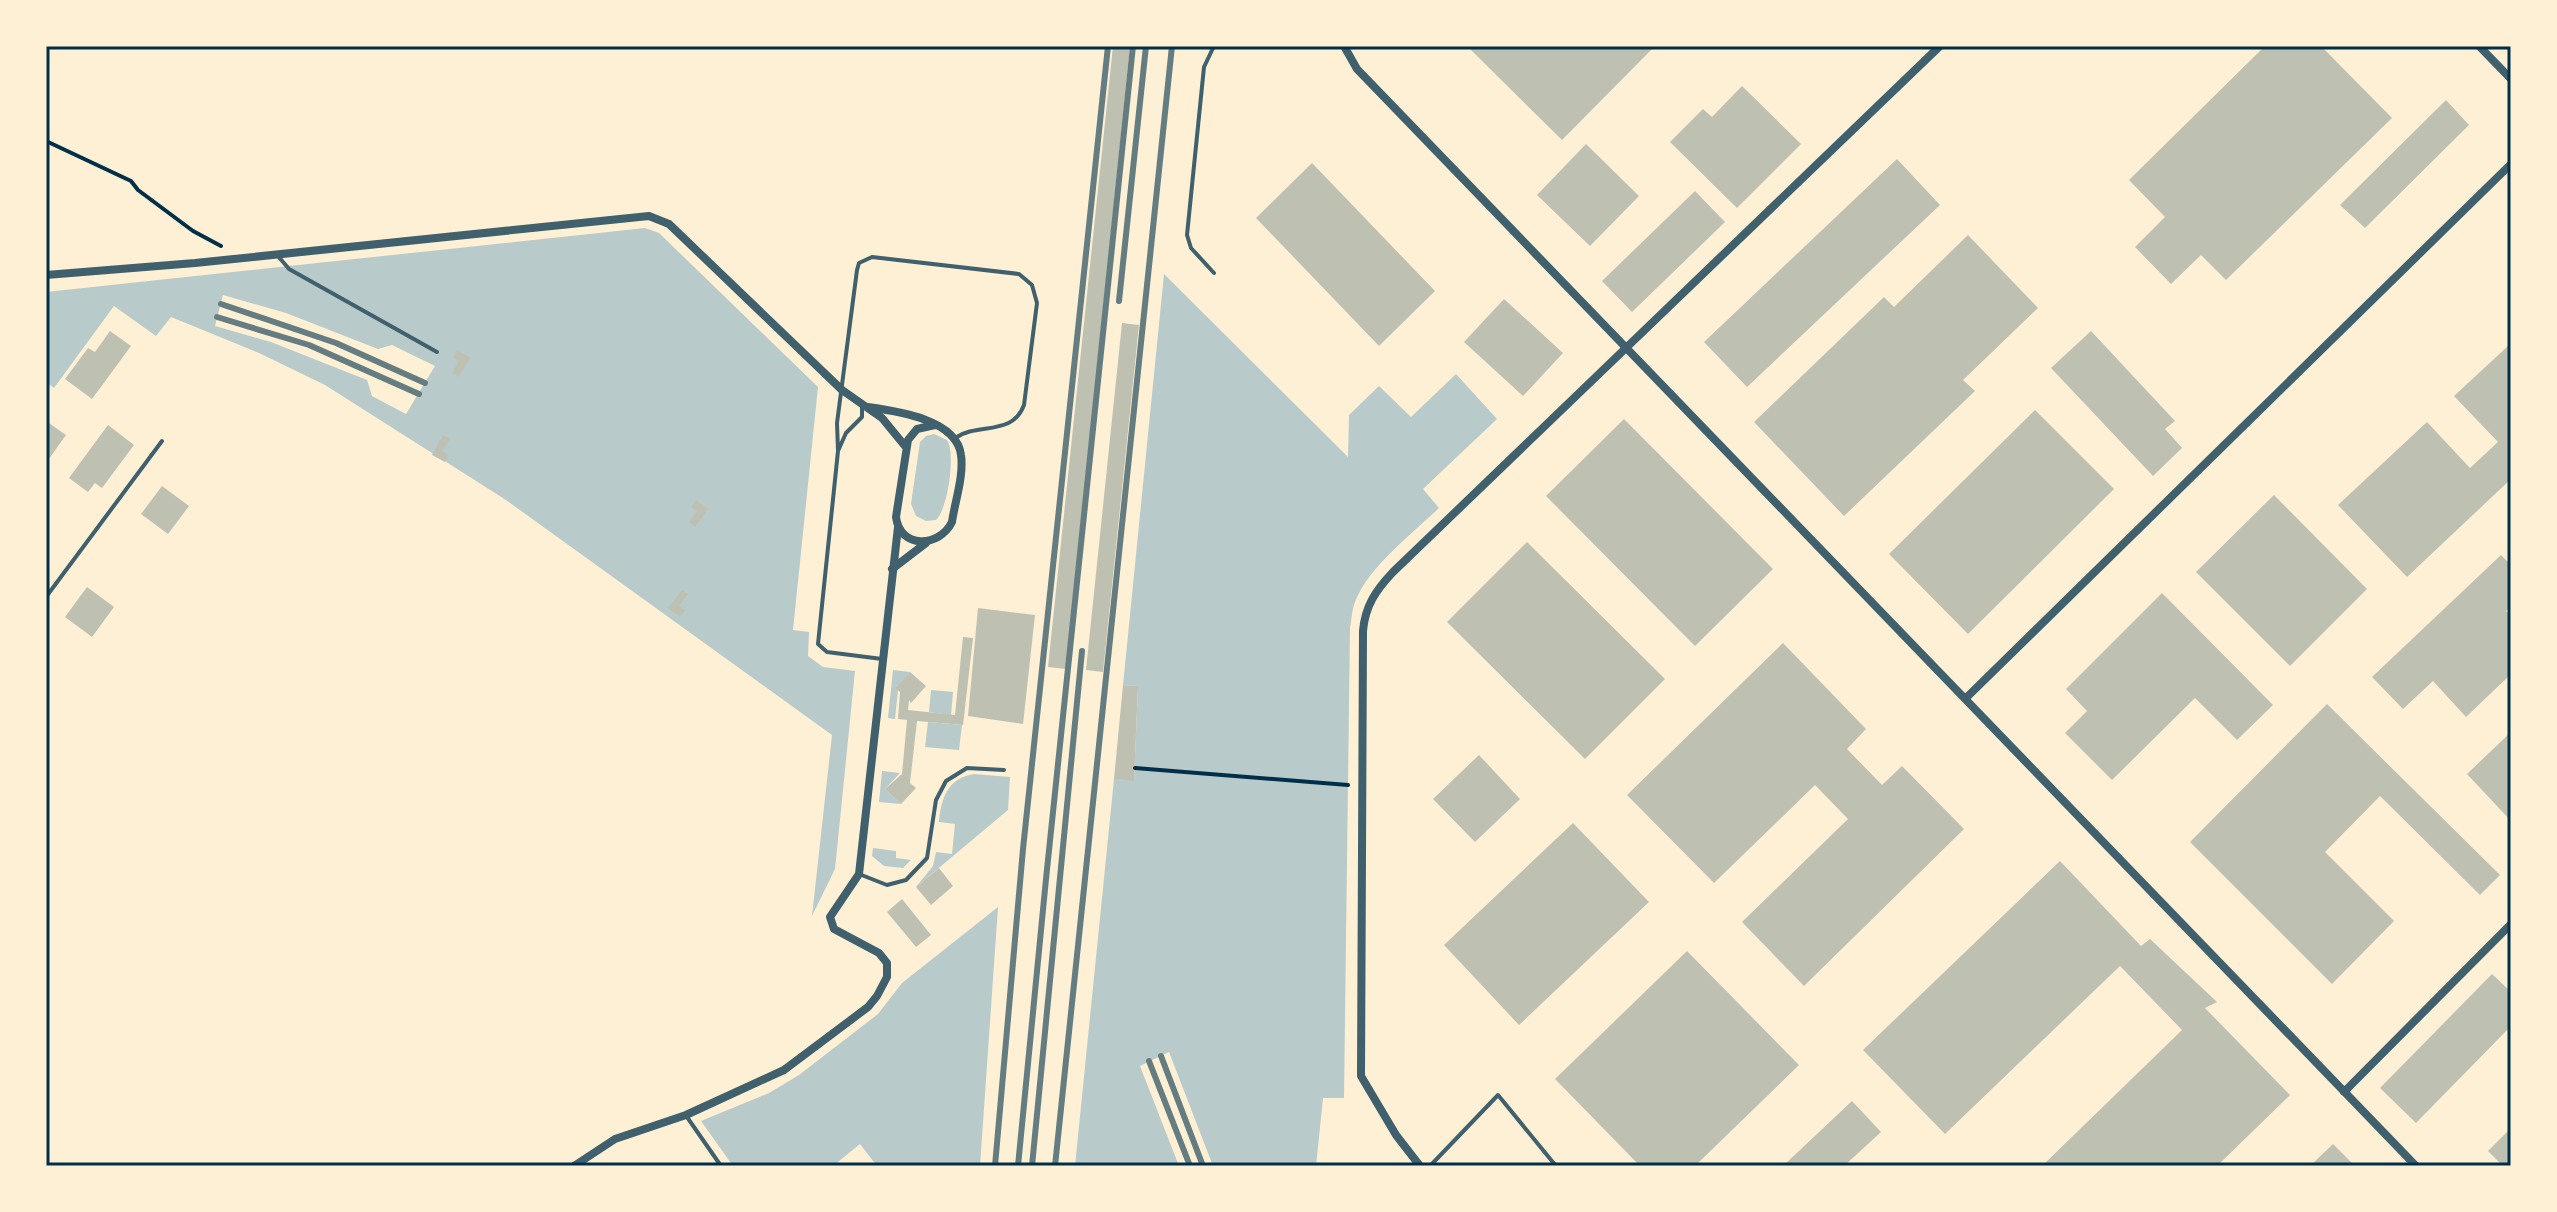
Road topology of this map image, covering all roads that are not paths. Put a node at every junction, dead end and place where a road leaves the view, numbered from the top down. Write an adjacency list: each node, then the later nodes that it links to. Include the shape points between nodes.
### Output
1 (1214, 46): 9 (lane, via 1204,67 1187,235 1191,248)
2 (1305, 46): 5 (lane)
3 (1940, 46): 11 (street)
4 (2479, 46): 6 (street)
5 (1344, 47): 11 (street, via 1357,69)
6 (2511, 79)
7 (2511, 164): 27 (street)
8 (277, 254): 10 (street); 12 (lane, via 289,269); 13 (street, via 649,216 669,224)
9 (1214, 273)
10 (46, 275)
11 (1627, 347): 27 (street); 35 (street, via 1393,572 1367,607 1361,1076)
12 (437, 352)
13 (842, 390): 14 (street); 18 (lane, via 857,270 864,258 1019,274 1032,285 1037,303 1021,414 1006,426 972,429); 21 (lane)
14 (864, 404): 15 (street); 16 (lane); 17 (street)
15 (880, 416): 16 (lane); 20 (street)
16 (860, 419): 21 (lane)
17 (935, 425): 18 (street); 20 (street, via 917,429)
18 (955, 438): 23 (street, via 962,456 952,522 936,540)
19 (162, 441): 25 (lane)
20 (905, 446): 22 (street)
21 (838, 451): 26 (lane, via 818,644 827,652)
22 (898, 527): 23 (street, via 916,542); 24 (street)
23 (926, 542): 24 (street)
24 (892, 569): 26 (street)
25 (46, 597)
26 (882, 659): 29 (street)
27 (1966, 698): 31 (street)
28 (1004, 770): 29 (lane, via 967,768 946,781 936,800 927,858 906,880 887,885)
29 (859, 874): 32 (street, via 830,922 884,957 889,970 877,996 784,1070)
30 (2511, 924): 31 (street)
31 (2344, 1092): 38 (street)
32 (686, 1115): 33 (street, via 615,1139); 34 (lane)
33 (574, 1166)
34 (721, 1166)
35 (1420, 1166)
36 (1430, 1166): 37 (lane, via 1498,1095)
37 (1556, 1166)
38 (2416, 1166)

